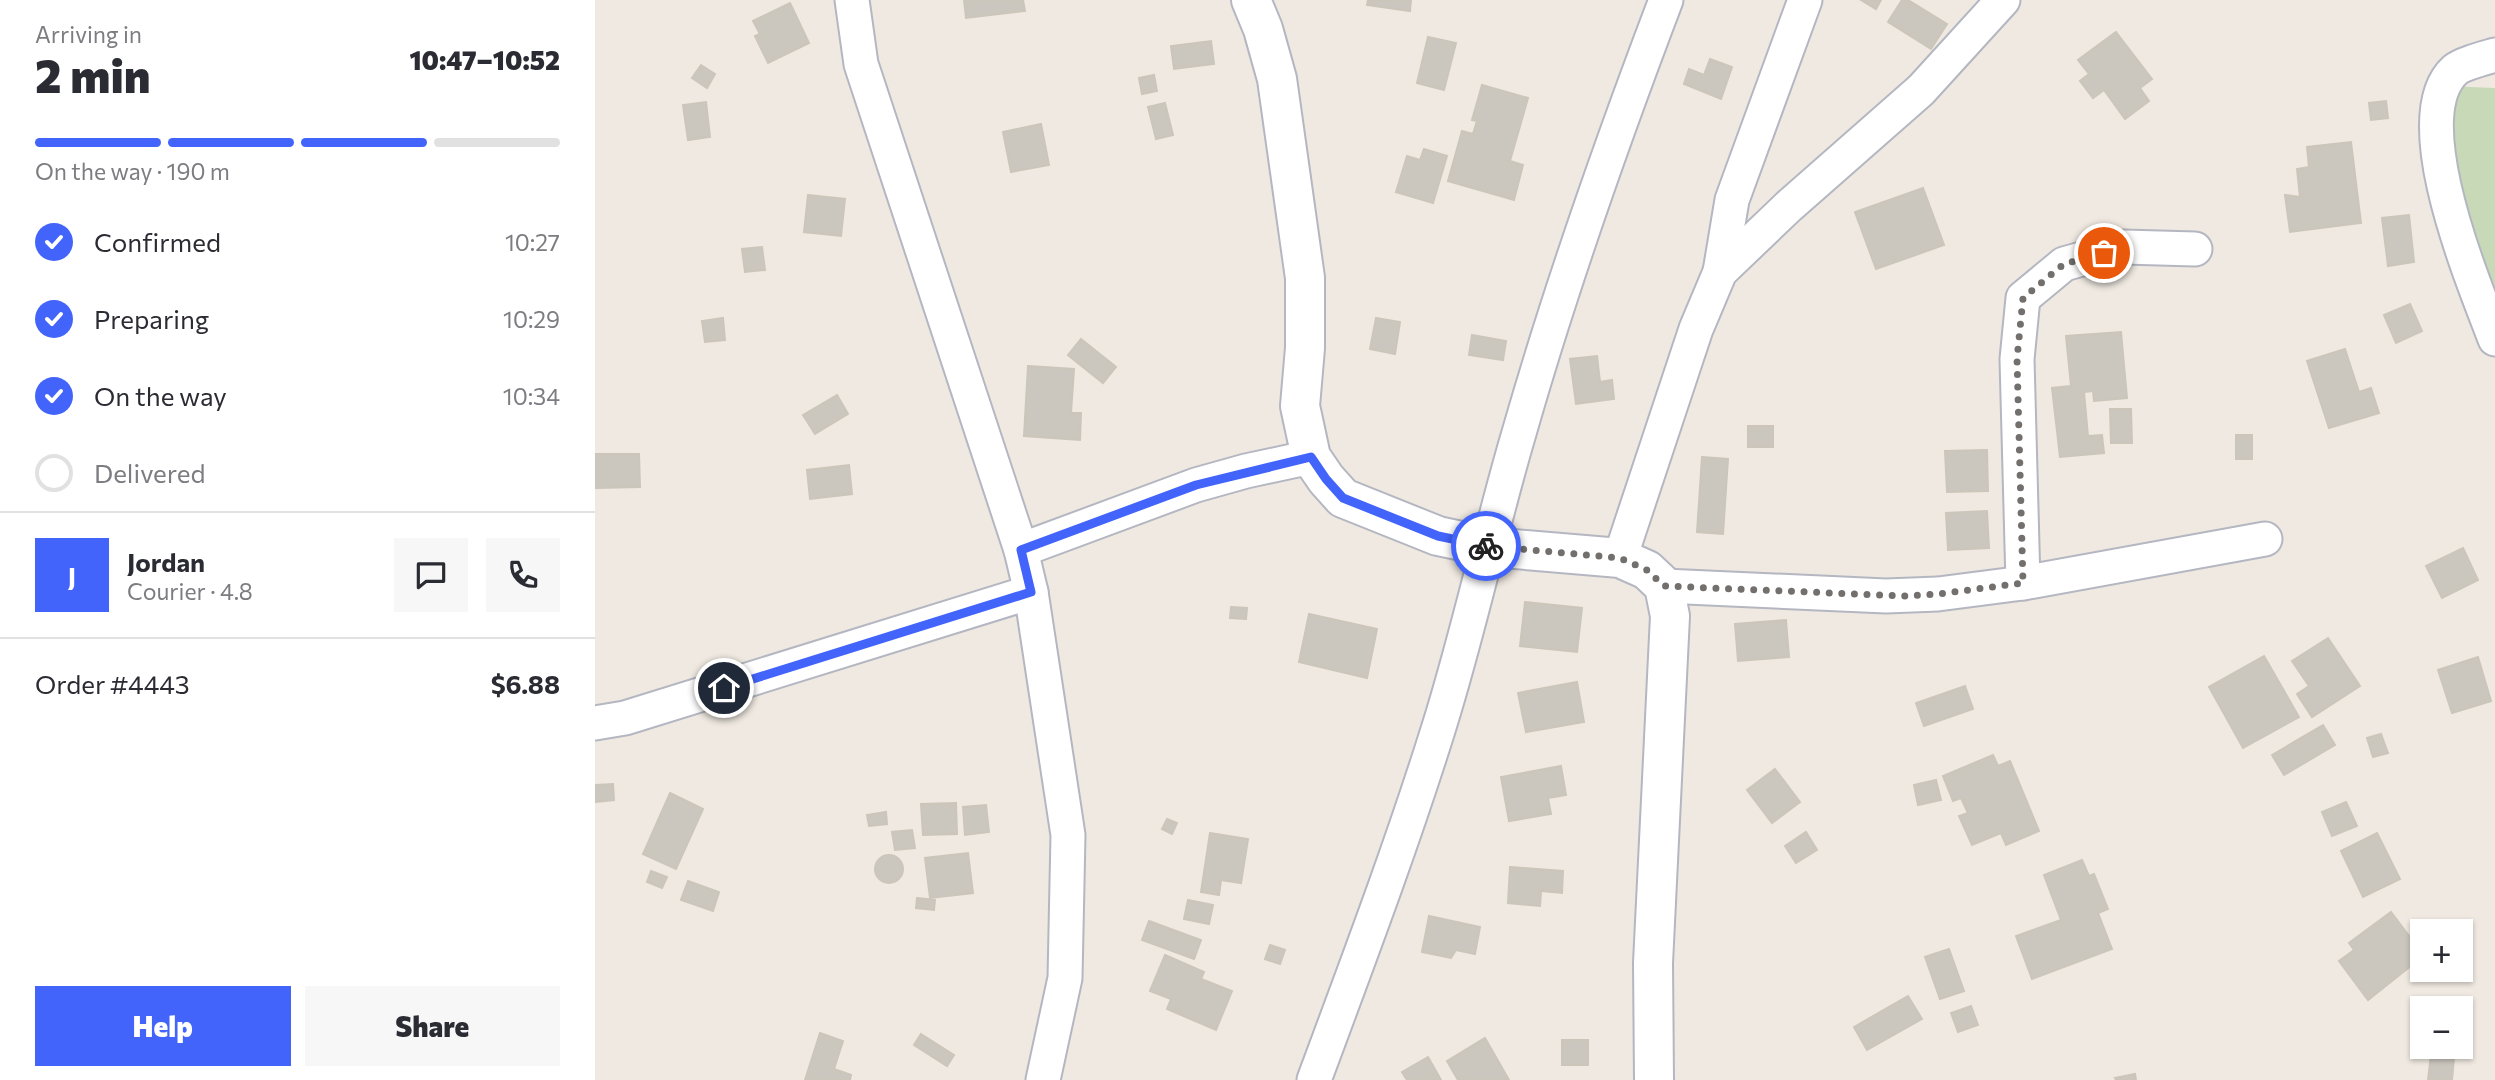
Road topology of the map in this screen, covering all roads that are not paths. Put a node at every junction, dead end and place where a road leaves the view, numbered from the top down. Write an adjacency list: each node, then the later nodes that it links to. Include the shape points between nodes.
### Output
1 (852, 0): 13 (street, via 861,64)
2 (1251, 0): 10 (street, via 1277,79 1305,278 1300,406)
3 (1666, 0): 12 (street, via 1583,228 1518,433)
4 (1805, 0): 8 (street, via 1733,200)
5 (2003, 0): 8 (street, via 1921,90)
6 (2495, 55): 9 (street, via 2456,69 2437,99 2436,135 2453,227)
7 (2195, 249): 15 (street, via 2124,247 2064,264 2023,298 2017,359)
8 (1720, 272): 14 (street, via 1696,328)
9 (2495, 339)
10 (1311, 457): 12 (street, via 1343,498 1438,536); 13 (street, via 1196,485)
11 (2265, 539): 15 (street)
12 (1490, 547): 14 (street); 20 (street, via 1391,872)
13 (1021, 550): 17 (street)
14 (1620, 558): 16 (street, via 1647,570)
15 (2023, 583): 16 (street, via 1904,596)
16 (1664, 586): 21 (street, via 1670,616 1653,963)
17 (1031, 592): 18 (street, via 745,682); 19 (street, via 1068,835 1065,978)
18 (595, 723)
19 (1043, 1080)
20 (1314, 1080)
21 (1654, 1080)

